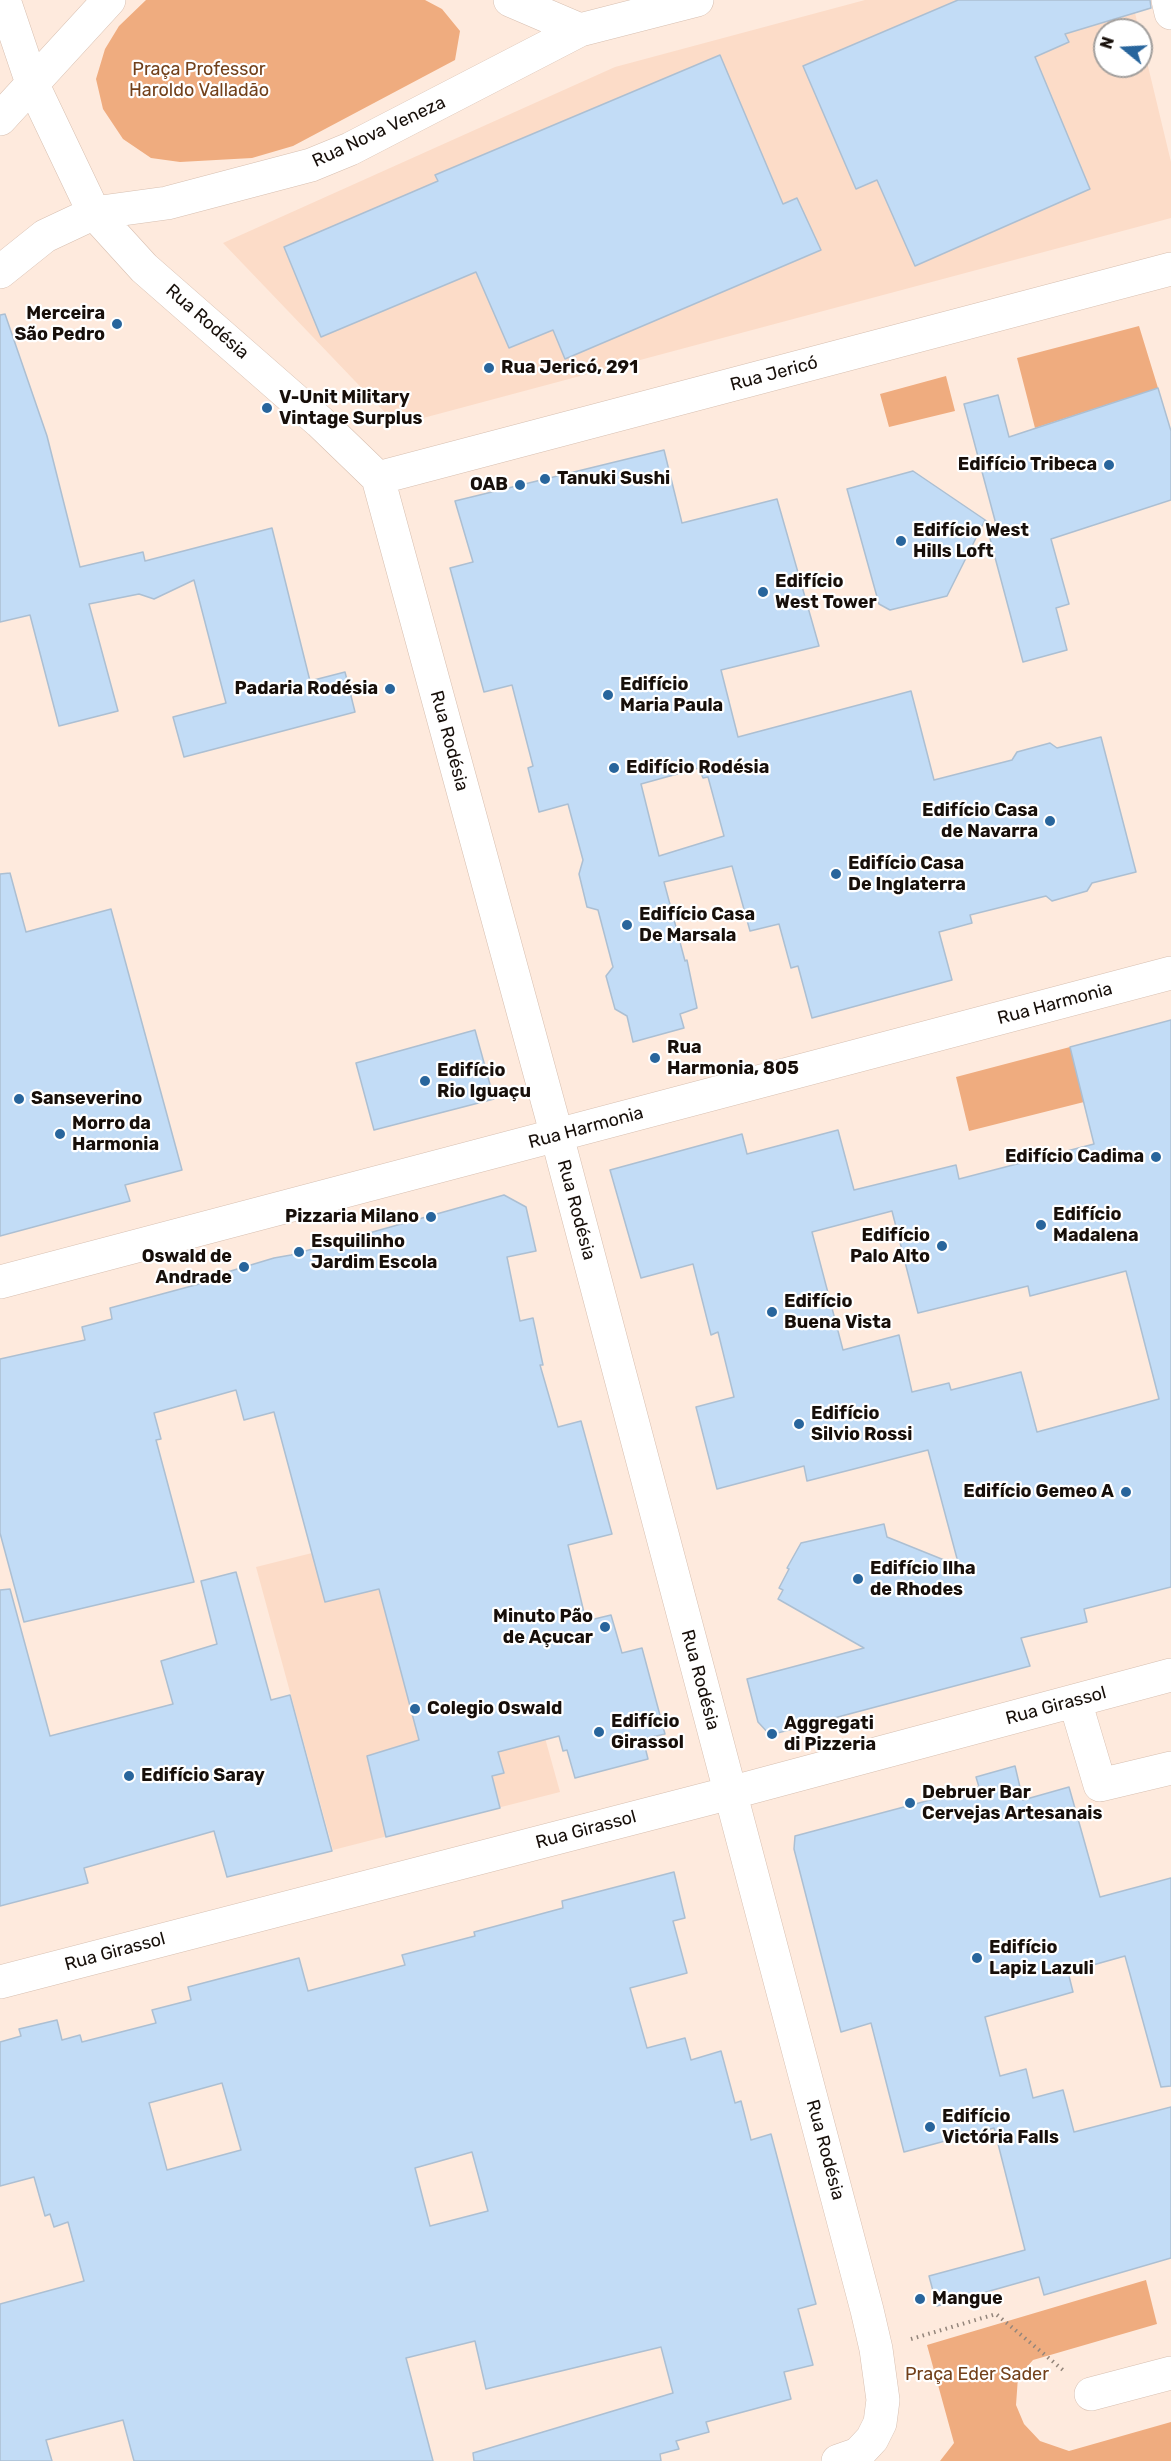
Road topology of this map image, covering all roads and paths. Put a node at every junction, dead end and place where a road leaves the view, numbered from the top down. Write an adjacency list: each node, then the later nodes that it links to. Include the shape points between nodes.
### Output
1 (4, 0): 8 (street, Rua Rodésia)
2 (109, 0): 8 (street)
3 (510, 0): 7 (street)
4 (697, 0): 7 (street, Rua Nova Veneza)
5 (1168, 0): 6 (street)
6 (1171, 13)
7 (580, 30): 10 (street, Rua Nova Veneza, via 350,149 311,165 167,203)
8 (32, 83): 9 (street); 10 (street, Rua Rodésia)
9 (0, 119)
10 (94, 213): 12 (street, Rua Nova Veneza, via 45,236); 13 (street, Rua Rodésia, via 144,268)
11 (1171, 269): 13 (street, Rua Jericó)
12 (0, 272)
13 (378, 478): 15 (street, Rua Rodésia)
14 (1171, 973): 15 (street, Rua Harmonia)
15 (557, 1136): 16 (street, Rua Harmonia); 20 (street, Rua Rodésia)
16 (0, 1282)
17 (1171, 1675): 18 (street, Rua Girassol)
18 (1075, 1701): 19 (street, via 1100,1785); 20 (street, Rua Girassol)
19 (1171, 1768)
20 (730, 1793): 21 (street, Rua Girassol); 22 (street, Rua Rodésia)
21 (0, 1982)
22 (876, 2349): 24 (path, via 996,2314); 25 (street, Rua Rodésia, via 883,2400 880,2423 872,2439)
23 (1171, 2373): 24 (street)
24 (1091, 2394)
25 (848, 2458)

